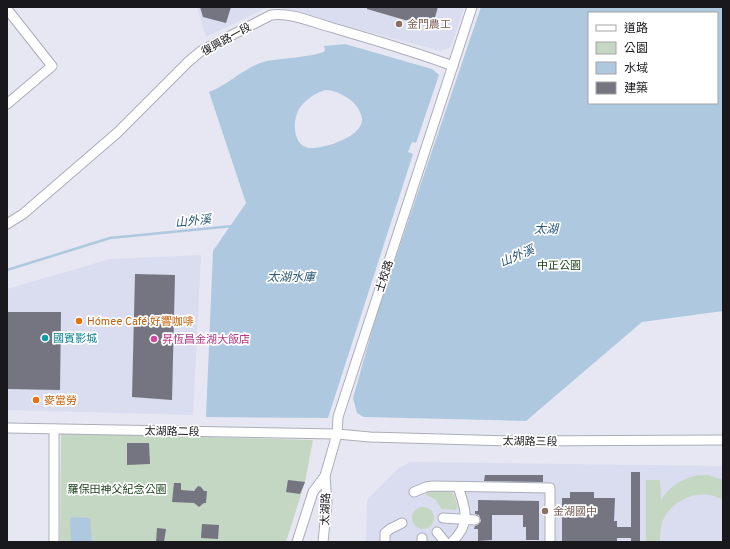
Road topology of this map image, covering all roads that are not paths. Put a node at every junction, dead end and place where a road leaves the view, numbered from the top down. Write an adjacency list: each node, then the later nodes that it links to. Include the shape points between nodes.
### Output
1 (472, 7): 3 (street, 士校路)
2 (7, 8): 4 (street, via 52,66)
3 (453, 66): 5 (street, 復興路一段, via 307,21 271,15 201,51 117,133 23,214); 8 (street, 士校路, via 338,417)
4 (7, 104)
5 (7, 224)
6 (7, 428): 7 (street, 太湖路二段)
7 (54, 429): 8 (street, 太湖路二段); 17 (street)
8 (338, 434): 9 (street, 太湖路三段, via 505,440); 10 (street, 士校路)
9 (723, 440)
10 (325, 476): 18 (street, 士校路, via 313,492); 19 (street, 太湖路, via 327,502)
11 (458, 487): 12 (street, via 426,487); 14 (street); 23 (street, via 550,488)
12 (414, 492)
13 (443, 518): 14 (street)
14 (470, 519): 22 (street)
15 (402, 523): 20 (street, via 385,533)
16 (437, 532): 21 (street)
17 (54, 542)
18 (297, 542)
19 (322, 542)
20 (385, 542)
21 (445, 542)
22 (452, 542)
23 (550, 542)

